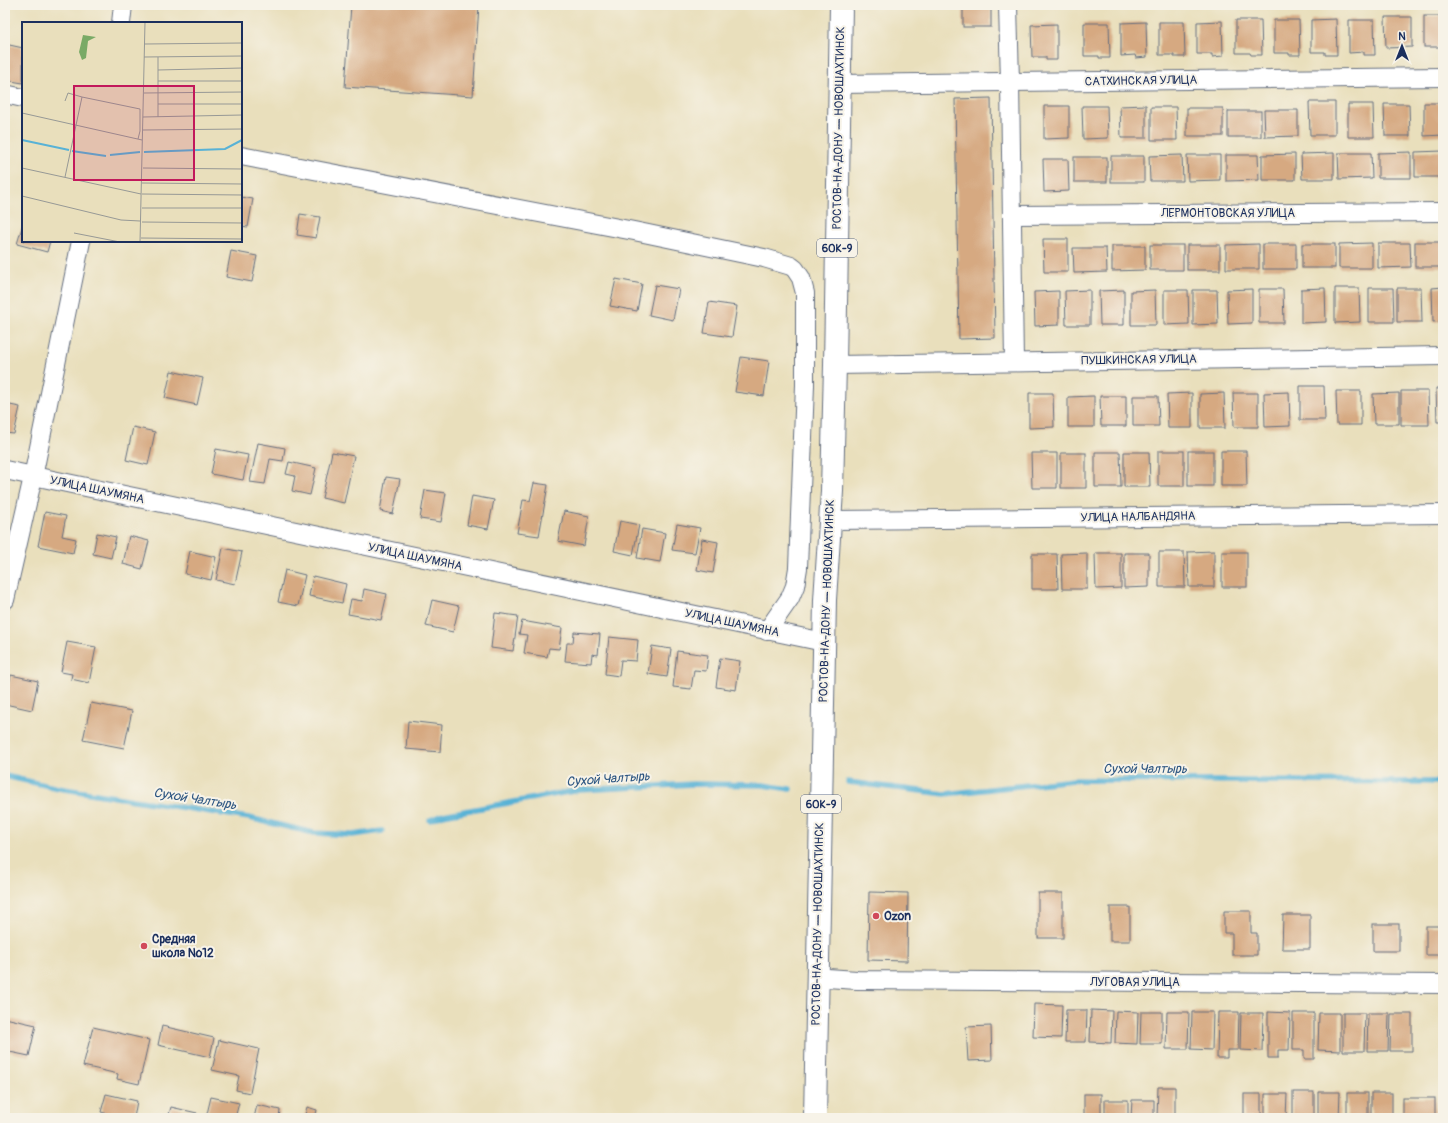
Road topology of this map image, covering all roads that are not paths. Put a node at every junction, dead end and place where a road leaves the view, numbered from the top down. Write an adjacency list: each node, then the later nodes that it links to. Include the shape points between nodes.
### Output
1 (123, 5): 4 (street)
2 (841, 5): 7 (main road, РОСТОВ-НА-ДОНУ — НОВОШАХТИНСК / 60К-9)
3 (1008, 5): 6 (street)
4 (121, 22)
5 (1443, 77): 6 (street, САТХИНСКАЯ УЛИЦА)
6 (1010, 82): 7 (street, САТХИНСКАЯ УЛИЦА); 12 (street)
7 (840, 84): 16 (main road, РОСТОВ-НА-ДОНУ — НОВОШАХТИНСК / 60К-9)
8 (5, 94): 9 (street)
9 (22, 98)
10 (242, 156): 23 (street, via 634,231 764,258 795,269 801,278 805,293 805,385 798,568 790,598)
11 (1443, 212): 12 (street, ЛЕРМОНТОВСКАЯ УЛИЦА)
12 (1012, 215): 15 (street)
13 (81, 242): 18 (street)
14 (1443, 356): 15 (street, ПУШКИНСКАЯ УЛИЦА)
15 (1014, 362): 16 (street, ПУШКИНСКАЯ УЛИЦА)
16 (835, 365): 19 (main road, РОСТОВ-НА-ДОНУ — НОВОШАХТИНСК / 60К-9)
17 (5, 470): 18 (street, УЛИЦА ШАУМЯНА)
18 (33, 477): 22 (street); 23 (street, УЛИЦА ШАУМЯНА)
19 (832, 491): 21 (main road, РОСТОВ-НА-ДОНУ — НОВОШАХТИНСК / 60К-9); 24 (main road, РОСТОВ-НА-ДОНУ — НОВОШАХТИНСК / 60К-9)
20 (1443, 514): 21 (street, УЛИЦА НАЛБАНДЯНА)
21 (833, 520): 25 (main road, РОСТОВ-НА-ДОНУ — НОВОШАХТИНСК / 60К-9, via 834,600)
22 (5, 600)
23 (767, 631): 24 (street, УЛИЦА ШАУМЯНА)
24 (824, 642): 27 (main road, РОСТОВ-НА-ДОНУ — НОВОШАХТИНСК / 60К-9)
25 (826, 978): 26 (street, ЛУГОВАЯ УЛИЦА); 28 (main road, РОСТОВ-НА-ДОНУ — НОВОШАХТИНСК / 60К-9)
26 (1443, 984)
27 (815, 1118)
28 (825, 1118)

